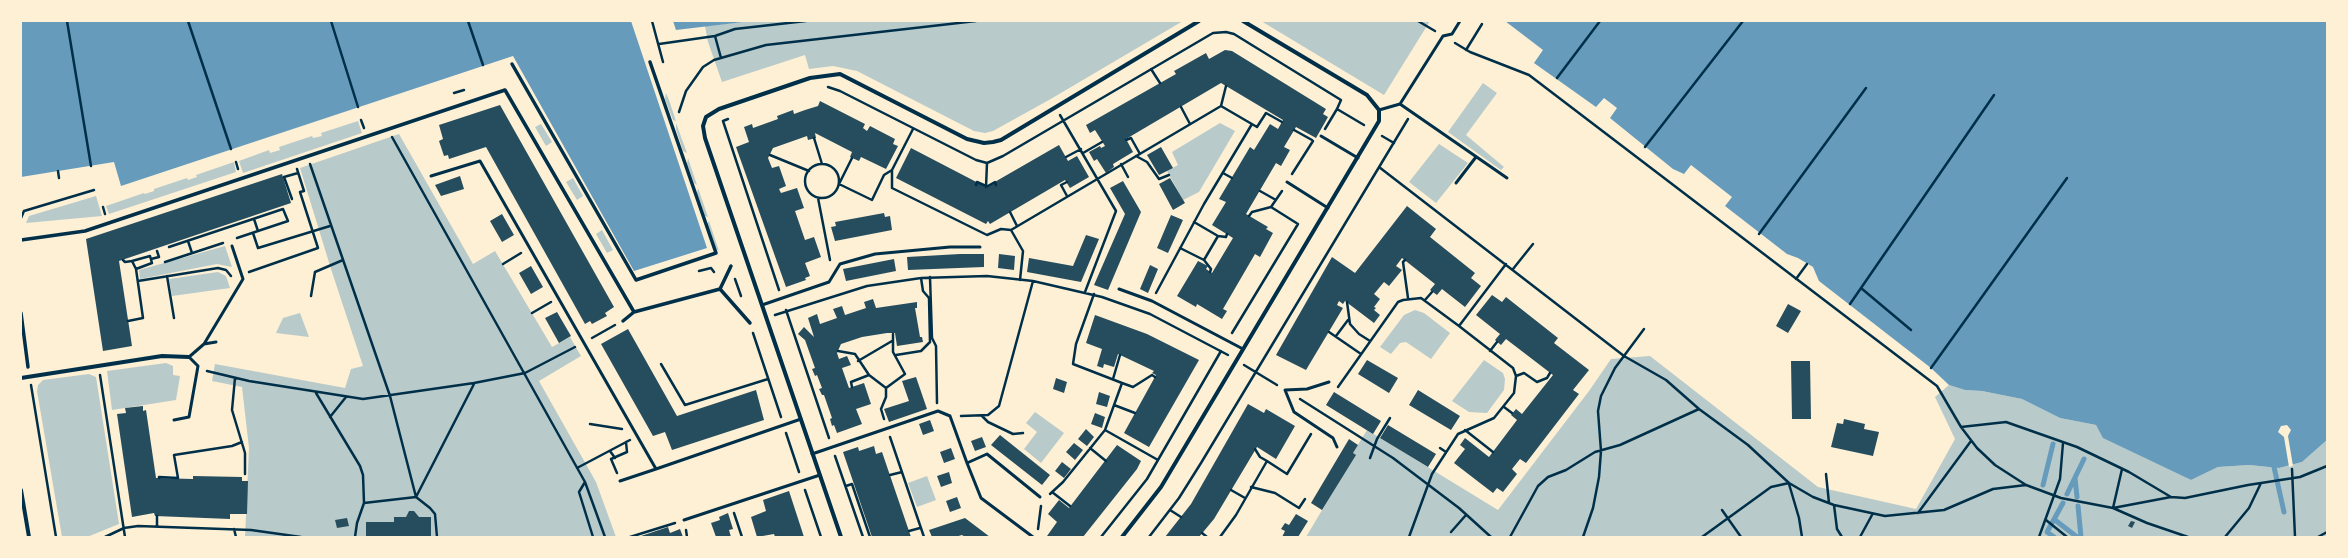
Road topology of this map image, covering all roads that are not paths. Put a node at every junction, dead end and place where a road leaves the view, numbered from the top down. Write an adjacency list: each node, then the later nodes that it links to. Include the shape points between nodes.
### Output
1 (1199, 21): 22 (street, via 1001,140 984,144 967,139 840,74 810,78 710,113 704,121 705,138)
2 (1243, 21): 7 (street, via 1367,95)
3 (1460, 21): 6 (lane, via 1452,34 1443,36)
4 (650, 62): 5 (street, via 716,253 636,280)
5 (512, 64)
6 (1400, 104): 7 (lane); 9 (lane)
7 (1379, 110): 10 (street, via 1379,121)
8 (1321, 136): 10 (lane)
9 (1476, 157): 12 (lane); 14 (lane)
10 (1358, 158): 15 (street)
11 (431, 176): 39 (lane, via 480,161)
12 (1507, 178)
13 (1286, 182): 15 (lane)
14 (1456, 183)
15 (1328, 208): 29 (street)
16 (21, 240): 23 (street, via 85,231 505,90)
17 (232, 246): 28 (lane, via 242,279)
18 (980, 247): 22 (lane, via 875,254 840,264 829,282)
19 (731, 266): 20 (street)
20 (720, 288): 23 (street); 26 (street)
21 (1119, 289): 29 (lane, via 1152,301)
22 (762, 305): 34 (street)
23 (634, 312): 25 (street)
24 (21, 313): 31 (street)
25 (623, 321)
26 (750, 323)
27 (216, 342): 28 (lane)
28 (204, 344): 30 (lane)
29 (1244, 349): 48 (street, via 1161,487)
30 (189, 357): 32 (street, via 162,356); 35 (lane, via 198,366 189,417)
31 (28, 367)
32 (21, 378)
33 (1329, 382): 36 (lane, via 1307,389 1285,390 1294,412 1333,438)
34 (801, 419): 37 (street); 39 (lane)
35 (174, 420)
36 (1337, 447)
37 (812, 454): 38 (lane, via 938,412 950,416); 40 (street)
38 (968, 463): 43 (lane, via 987,454); 47 (lane, via 981,498)
39 (656, 469): 41 (lane)
40 (820, 475): 44 (lane); 46 (street)
41 (620, 481)
42 (21, 490): 45 (street)
43 (1040, 497)
44 (684, 520)
45 (29, 537)
46 (841, 537)
47 (1033, 537)
48 (1122, 537)

